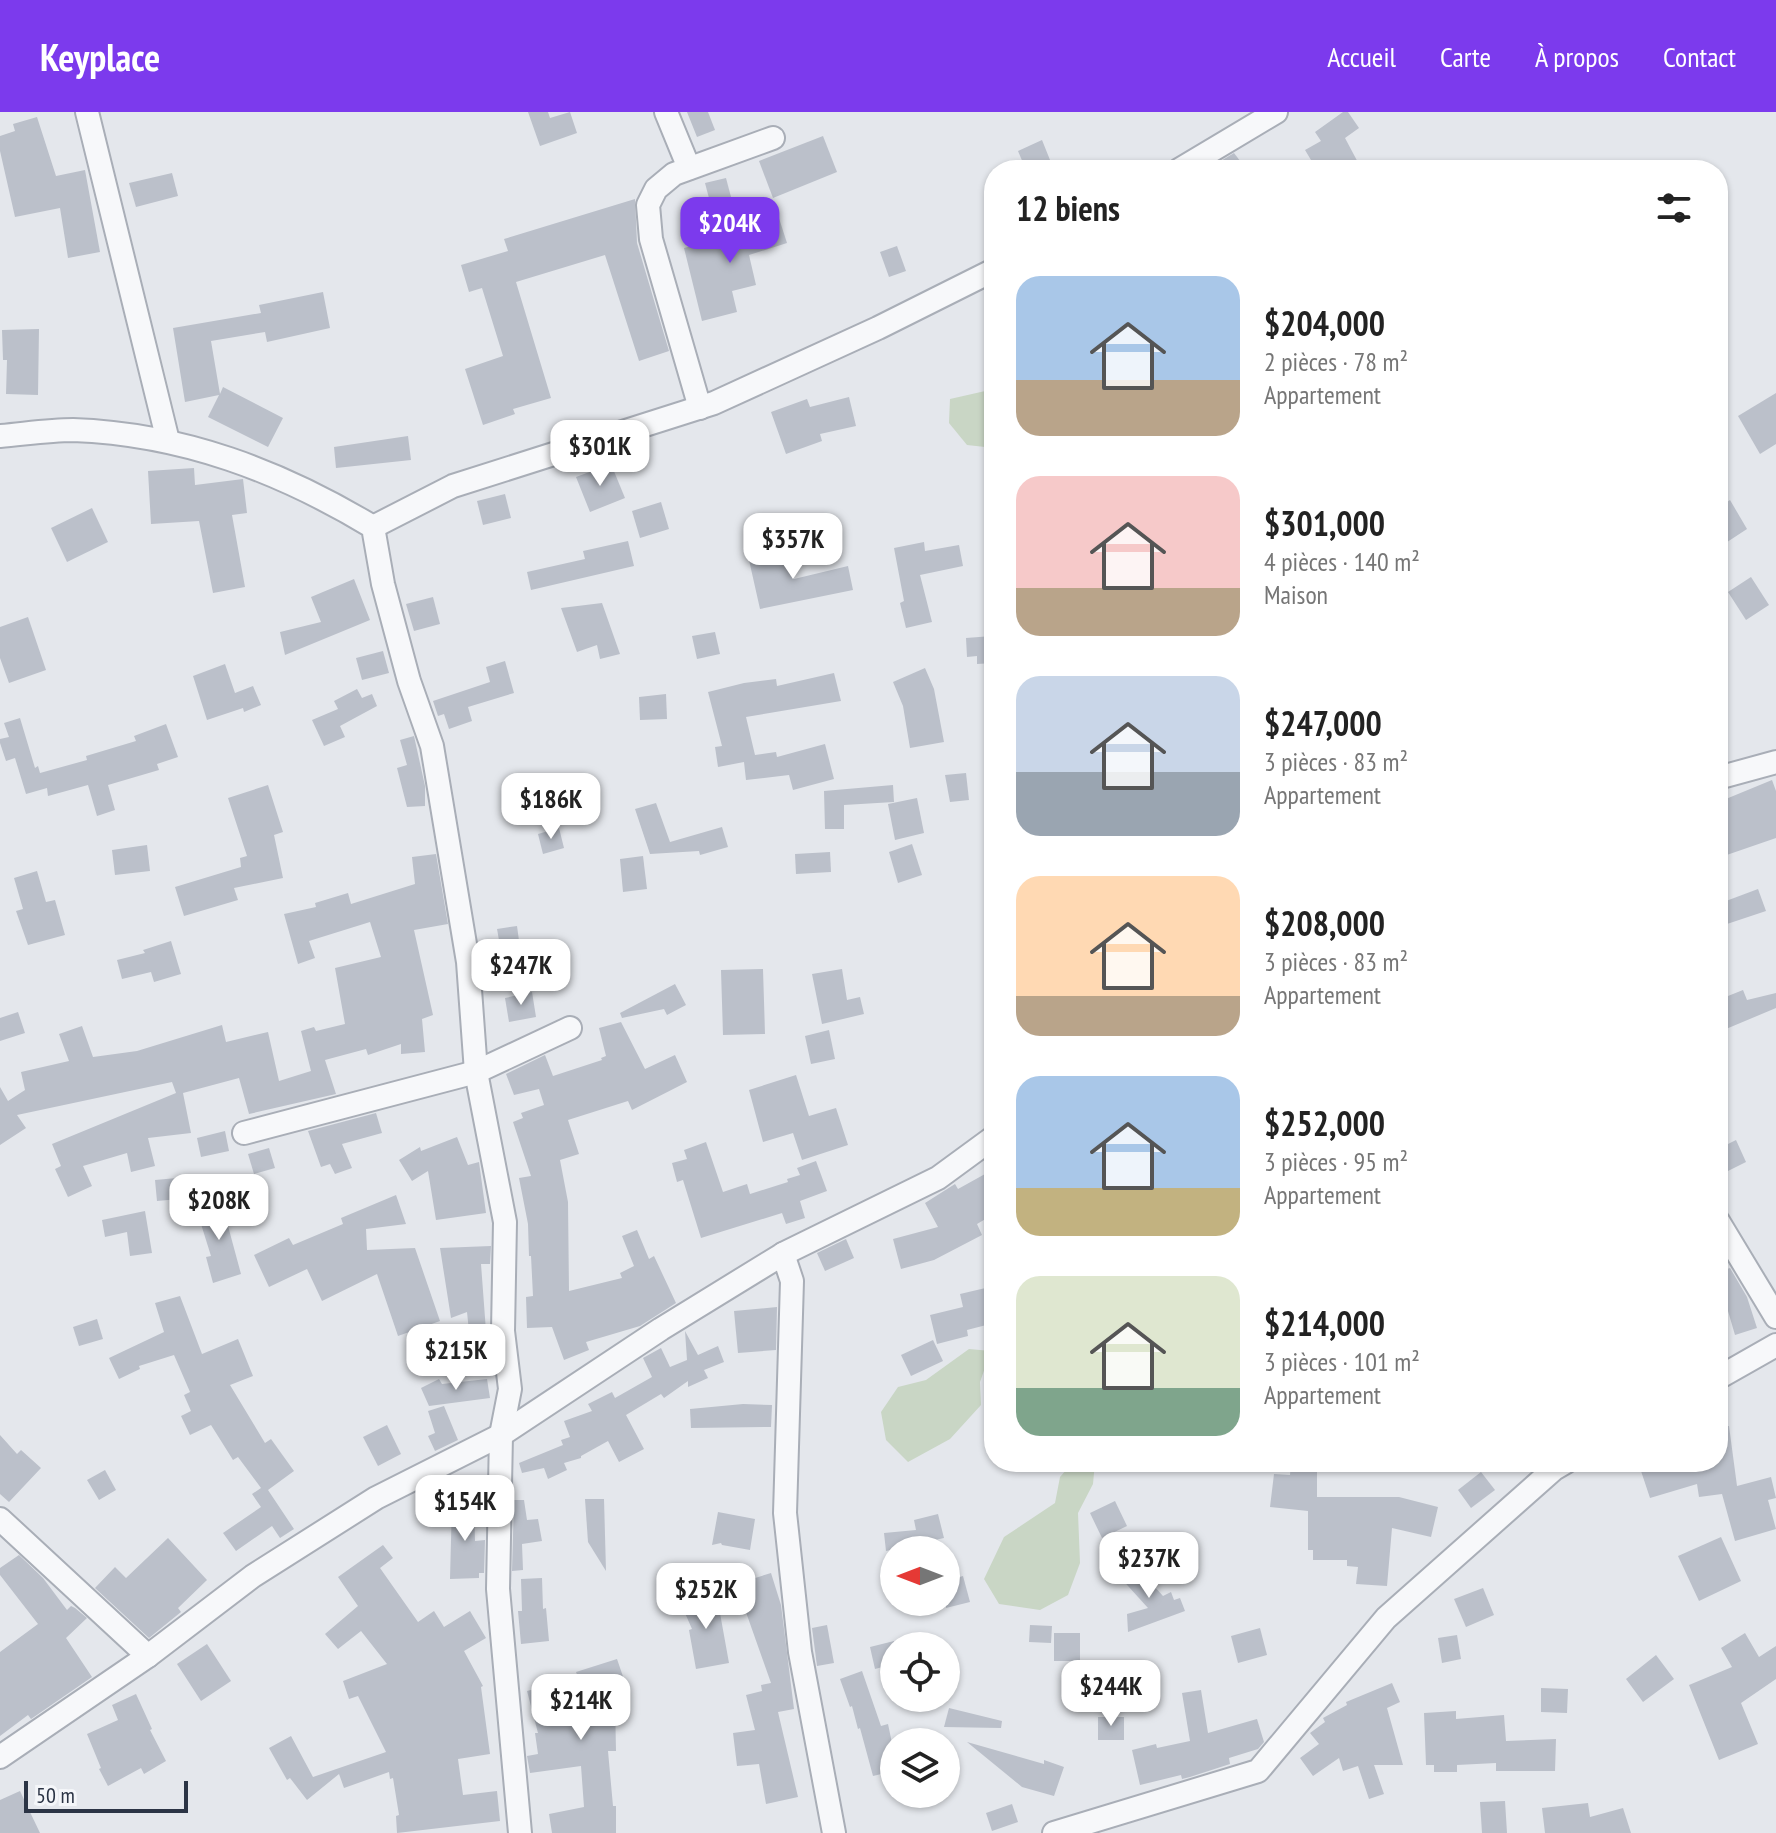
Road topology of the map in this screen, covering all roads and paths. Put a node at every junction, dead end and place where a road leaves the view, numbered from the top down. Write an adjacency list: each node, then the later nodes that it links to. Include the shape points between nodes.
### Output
1 (87, 112): 10 (street)
2 (666, 112): 6 (street)
3 (1276, 112): 5 (street)
4 (773, 138): 6 (street)
5 (1196, 160)
6 (689, 168): 8 (street, via 656,189 648,205 651,239)
7 (984, 275): 8 (street)
8 (700, 408): 11 (street, via 453,486)
9 (0, 436): 10 (street, via 72,430)
10 (168, 441): 11 (street, via 231,458 331,502)
11 (373, 527): 15 (street, via 409,681 432,746 468,962)
12 (1776, 762): 13 (street)
13 (1728, 775)
14 (570, 1028): 15 (street)
15 (476, 1072): 16 (street); 23 (street, via 505,1222 503,1331 510,1389)
16 (244, 1133)
17 (984, 1144): 19 (street, via 938,1178)
18 (1728, 1238): 20 (street)
19 (783, 1254): 23 (street); 29 (street, via 792,1281 785,1513 800,1652)
20 (1776, 1317)
21 (1776, 1345): 22 (street)
22 (1728, 1372)
23 (501, 1435): 26 (street, via 376,1498 253,1576); 28 (street, via 498,1589)
24 (1551, 1472): 30 (street, via 1386,1618 1258,1771)
25 (0, 1519): 26 (street)
26 (148, 1656): 27 (street)
27 (0, 1757)
28 (520, 1833)
29 (834, 1833)
30 (1054, 1833)

